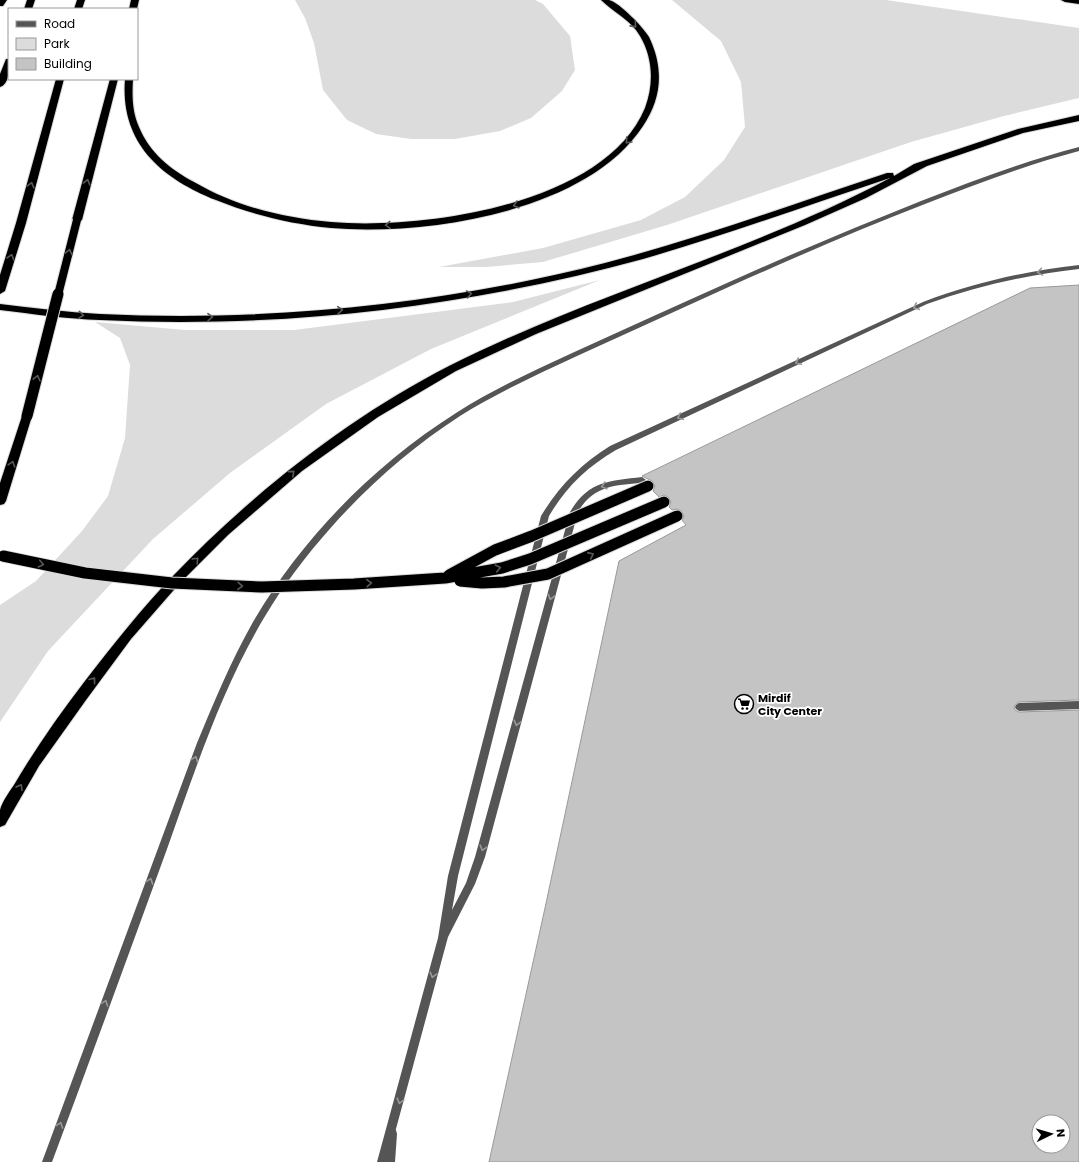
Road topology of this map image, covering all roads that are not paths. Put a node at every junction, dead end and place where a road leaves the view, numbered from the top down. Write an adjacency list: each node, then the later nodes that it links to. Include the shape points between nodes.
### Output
1 (3, 0): 5 (highway)
2 (605, 0): 9 (highway, one-way to 9, via 632,22 652,52 656,69 656,87 642,124 628,142 586,175 526,202 455,219 416,224 338,225 261,213 226,202 194,187 169,171 150,153 136,133 130,113)
3 (1065, 0): 4 (highway)
4 (1079, 2)
5 (0, 4)
6 (8, 64): 10 (highway)
7 (60, 80): 15 (highway, one-way to 7)
8 (114, 80): 18 (highway, one-way to 8, bridge, via 27,416)
9 (129, 80)
10 (0, 85)
11 (1079, 118): 13 (highway, via 1021,131)
12 (1079, 149): 28 (street, one-way to 12, via 198,751 227,680 257,622 292,570 330,523 372,480 416,443 457,415 543,369 862,226 1007,169)
13 (925, 163): 16 (highway, one-way to 13, via 99,317 228,317 365,308 447,297 527,283 679,245); 25 (highway, one-way to 13, via 34,762 81,696 127,636 176,581 224,532 304,464 374,414 452,369 532,332 802,223 863,196)
14 (1079, 267): 26 (street, one-way to 26, via 987,282 925,303 613,448 595,458 566,484 545,516 453,876)
15 (0, 291)
16 (0, 307)
17 (645, 483): 22 (highway, bridge, via 532,536 495,550); 26 (street, one-way to 26, via 601,486 588,492 574,512 480,857)
18 (0, 501)
19 (664, 502): 22 (highway, one-way to 19, bridge, via 495,569 530,559)
20 (677, 516): 22 (highway, one-way to 20, bridge, via 486,583 507,582 541,575)
21 (0, 555): 22 (highway, one-way to 22, bridge, via 85,573 172,583 262,586 354,584)
22 (445, 578)
23 (1079, 705): 24 (street)
24 (1019, 707)
25 (0, 821)
26 (444, 938): 27 (street, one-way to 27)
27 (393, 1125): 29 (street); 30 (street)
28 (47, 1162)
29 (382, 1162)
30 (390, 1162)

